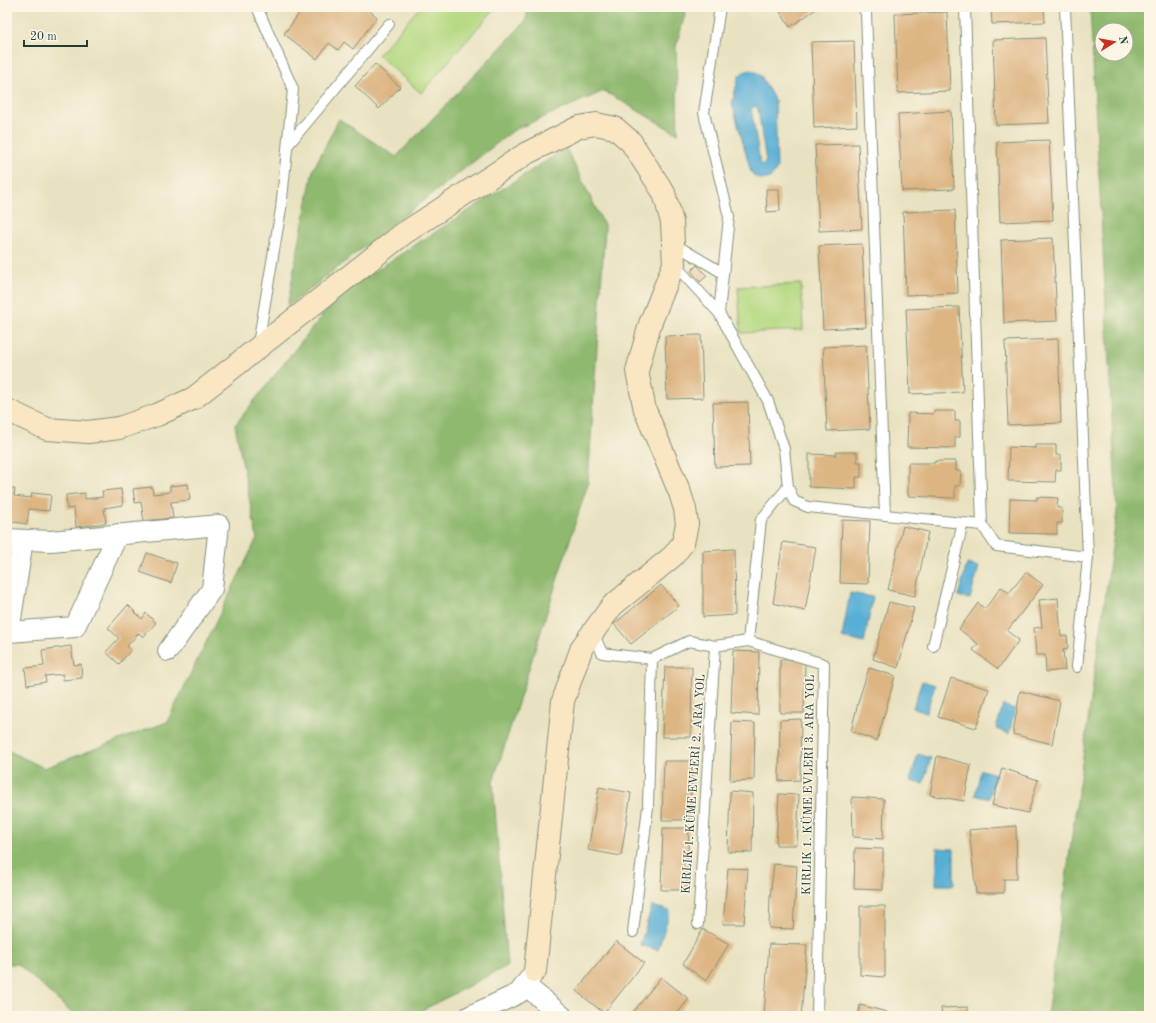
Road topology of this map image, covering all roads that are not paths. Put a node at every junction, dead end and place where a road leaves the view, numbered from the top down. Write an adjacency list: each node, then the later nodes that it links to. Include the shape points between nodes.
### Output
1 (257, 7): 7 (lane, via 293,89)
2 (720, 7): 9 (lane, via 704,113 729,217)
3 (862, 7): 14 (lane, via 866,14)
4 (965, 7): 16 (lane)
5 (1065, 7): 19 (lane)
6 (389, 24): 7 (lane)
7 (288, 145): 11 (lane, via 281,208)
8 (674, 254): 9 (lane); 10 (lane); 11 (street, via 672,222 664,193 631,142 615,128 596,124 579,128 527,153 403,234); 20 (street, via 637,371 645,410 685,508 687,524 683,543 673,556 612,606)
9 (723, 273): 10 (lane)
10 (719, 313): 13 (lane, via 768,401 784,449)
11 (258, 348): 12 (street, via 194,398 157,415 119,428 88,432 47,429)
12 (7, 410)
13 (788, 487): 14 (lane, via 794,501 808,507); 21 (lane, via 760,520)
14 (885, 515): 15 (lane)
15 (963, 523): 16 (lane); 23 (lane)
16 (982, 525): 19 (lane, via 996,546)
17 (118, 534): 18 (street, via 51,541); 18 (street, via 75,627 9,632); 24 (street, via 219,525 212,589)
18 (15, 539)
19 (1088, 557): 26 (lane)
20 (593, 632): 25 (lane, via 602,653); 29 (street, via 582,647 563,701)
21 (748, 641): 22 (lane, KIRLIK 1. KÜME EVLERİ 3. ARA YOL); 32 (lane, KIRLIK 1. KÜME EVLERİ 3. ARA YOL, via 824,664)
22 (715, 646): 25 (lane, KIRLIK 1. KÜME EVLERİ 3. ARA YOL, via 689,641); 27 (lane, KIRLIK 1. KÜME EVLERİ 2. ARA YOL)
23 (933, 646)
24 (168, 651)
25 (652, 658): 28 (lane, via 648,807)
26 (1077, 667)
27 (698, 924)
28 (632, 932)
29 (530, 978): 30 (street, via 519,993); 31 (street)
30 (470, 1016)
31 (562, 1016)
32 (817, 1016)

